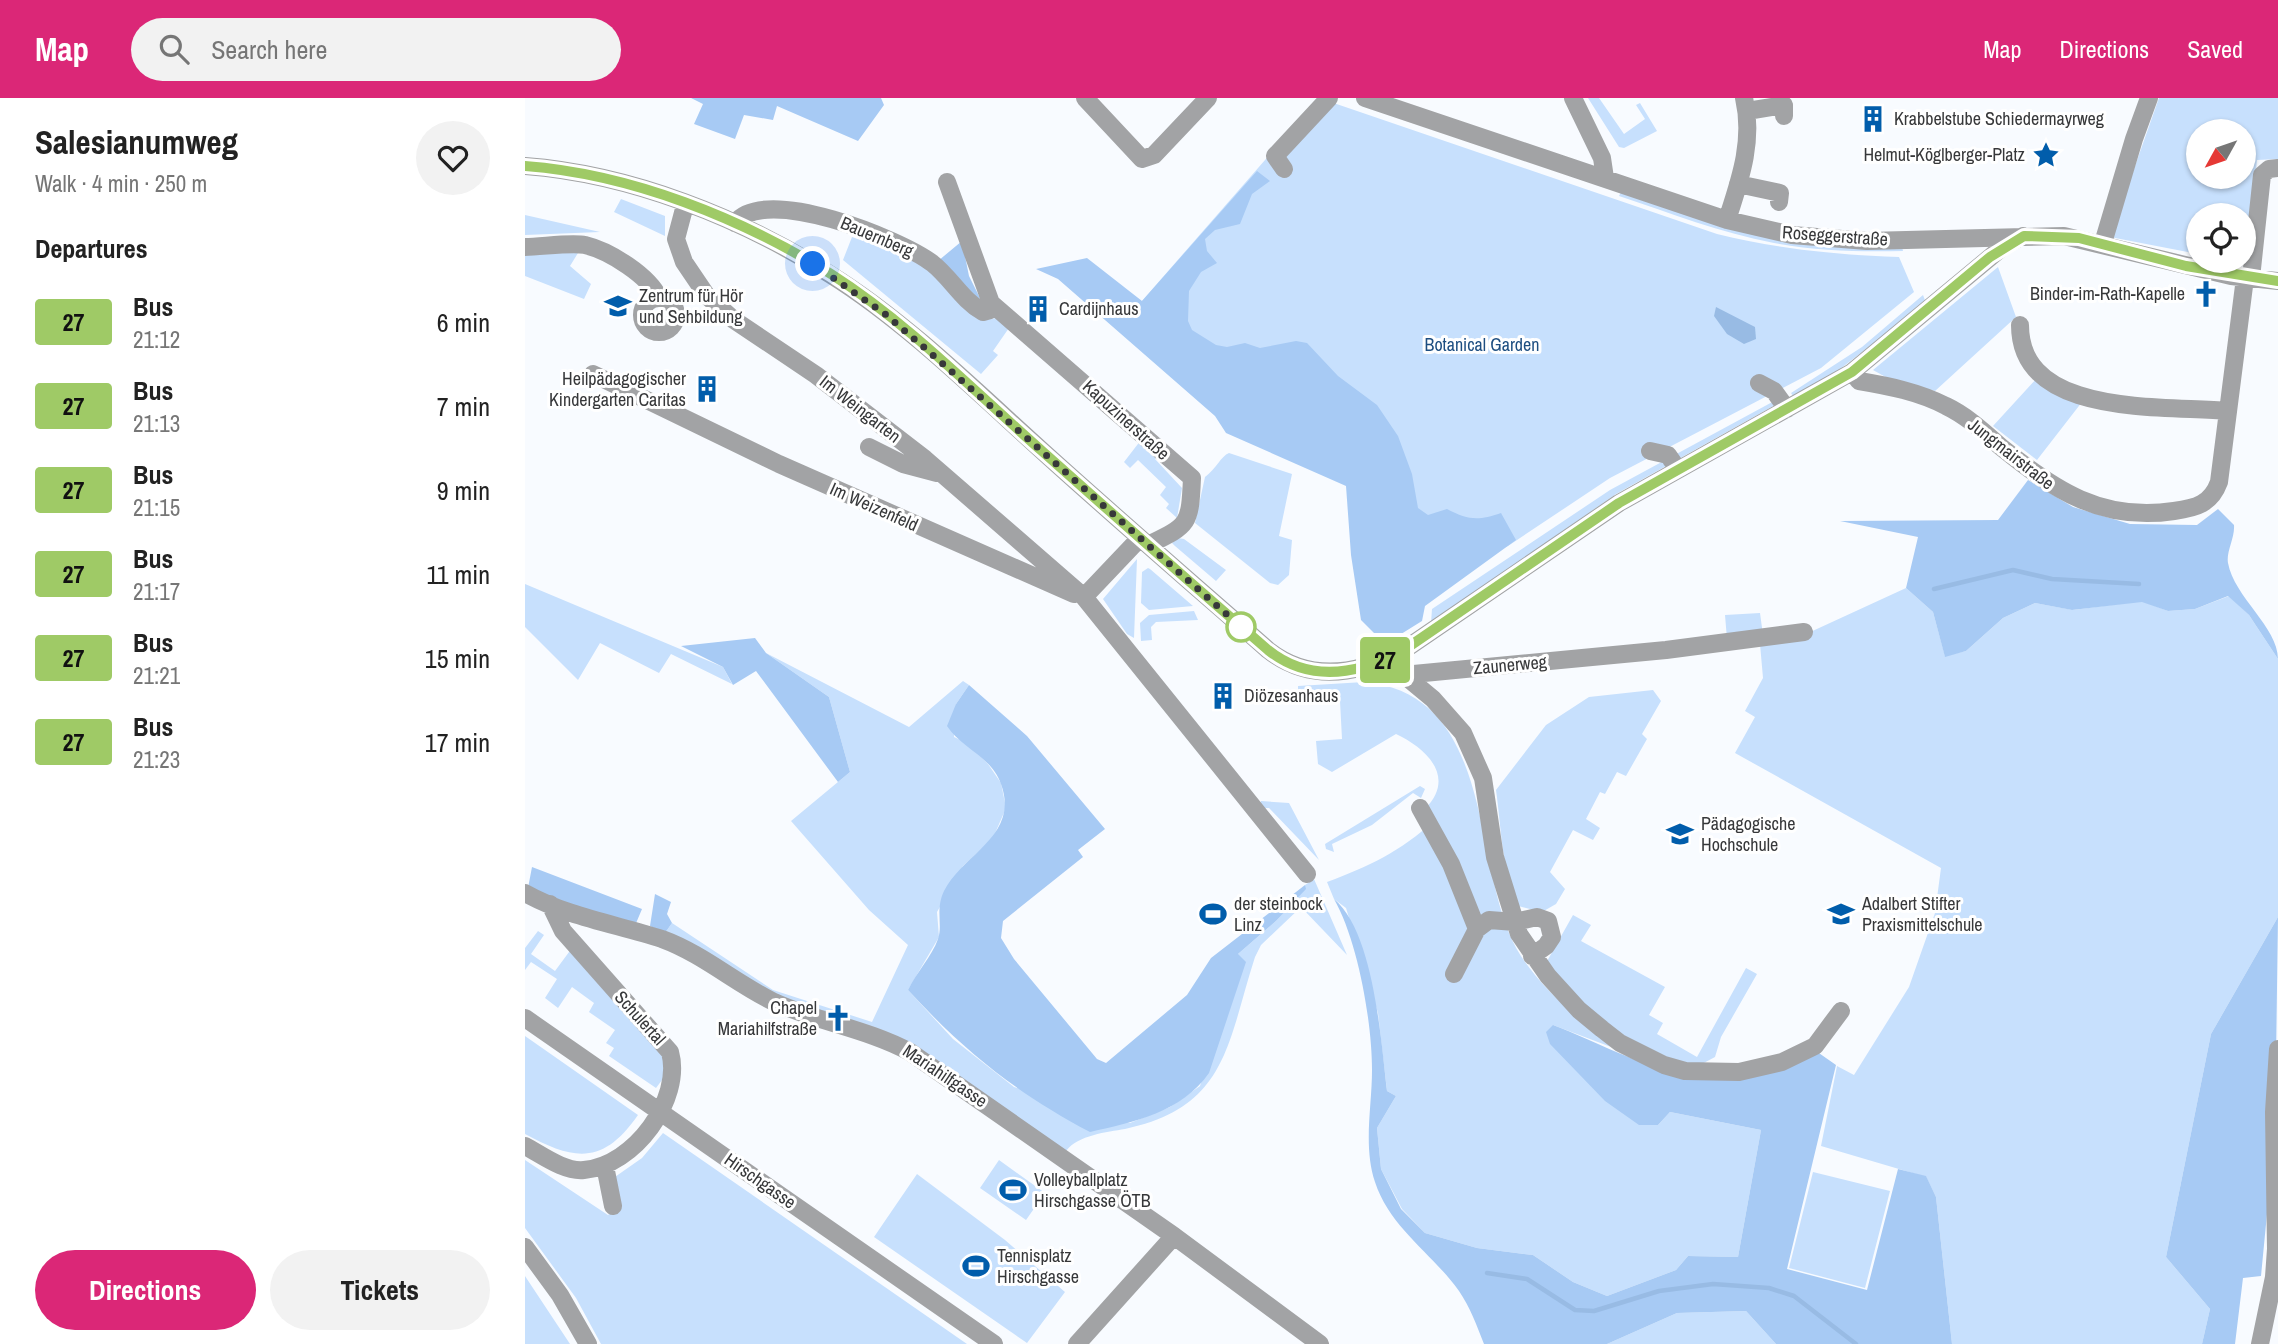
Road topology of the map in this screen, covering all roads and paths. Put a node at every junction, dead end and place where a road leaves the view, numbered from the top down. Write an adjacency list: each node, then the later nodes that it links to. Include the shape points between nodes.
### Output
1 (1086, 98): 2 (street, via 1142,159 1154,155)
2 (1208, 98)
3 (1329, 98): 11 (street, via 1275,156)
4 (1365, 98): 12 (street, Roseggerstraße)
5 (1573, 98): 12 (street, via 1602,158)
6 (2149, 98): 20 (street)
7 (1745, 105): 8 (street, via 1784,105); 14 (street, via 1746,160)
8 (1784, 116)
9 (525, 166): 16 (street, via 596,176)
10 (2278, 168): 22 (street, Jungmairstraße, via 2262,175)
11 (1285, 169)
12 (1605, 178): 17 (street, Roseggerstraße)
13 (947, 182): 25 (street)
14 (1738, 184): 15 (street, via 1780,193); 17 (street)
15 (1779, 202)
16 (685, 205): 18 (street); 35 (street, Im Weingarten, via 676,239 684,262 707,296)
17 (1727, 220): 19 (street, Roseggerstraße, via 1834,240)
18 (734, 223): 25 (street, Bauernberg, via 757,211 841,221 914,251 983,312 991,310); 36 (street, via 832,275 885,314)
19 (2024, 236): 20 (street, Roseggerstraße, via 2064,236); 27 (street, via 1990,257)
20 (2103, 243): 22 (street, Roseggerstraße)
21 (525, 247): 24 (street, via 585,245 639,272 653,285)
22 (2248, 278): 23 (street, Roseggerstraße); 31 (street, Jungmairstraße)
23 (2278, 281)
24 (659, 299)
25 (992, 303): 36 (street, Kapuzinerstraße, via 1192,478 1187,522 1177,531)
26 (2020, 325): 31 (street, via 2032,367 2080,398)
27 (1852, 372): 30 (street); 31 (street, Jungmairstraße, via 1859,381 1947,406 2058,491 2130,513 2181,510 2201,506 2211,498 2219,482)
28 (593, 374): 37 (street, Im Weizenfeld, via 974,552)
29 (1759, 383): 30 (street, via 1774,391)
30 (1787, 409): 34 (street)
31 (2228, 411)
32 (869, 447): 35 (street, via 903,464)
33 (1650, 451): 34 (street, via 1668,455)
34 (1677, 468): 39 (street)
35 (944, 474): 37 (street, Im Weingarten)
36 (1144, 541): 37 (street); 39 (street, via 1289,665 1329,673)
37 (1084, 597): 42 (street)
38 (1804, 632): 40 (street, Zaunerweg)
39 (1386, 660): 40 (street)
40 (1403, 675): 45 (street, via 1450,715 1476,758 1495,857)
41 (1420, 808): 46 (street, via 1451,864)
42 (1307, 874)
43 (525, 894): 44 (street, Mariahilfgasse)
44 (550, 904): 52 (street, Schulertal, via 563,931 670,1052 674,1068 671,1085); 56 (street, Mariahilfgasse, via 663,940 710,962 773,1001 894,1043 954,1080)
45 (1515, 922): 46 (street, via 1489,919); 47 (street); 47 (street, via 1542,918 1552,926 1549,942)
46 (1477, 929): 48 (street)
47 (1532, 956): 49 (street, via 1579,1010 1620,1043 1685,1071 1739,1072 1782,1062 1815,1046)
48 (1454, 974)
49 (1840, 1011)
50 (525, 1018): 52 (street, Hirschgasse)
51 (2278, 1049): 62 (street, via 2275,1258)
52 (659, 1111): 54 (street, Schulertal, via 631,1150); 59 (street, Hirschgasse)
53 (525, 1146): 54 (street, Schulertal, via 573,1170)
54 (605, 1166): 55 (street)
55 (613, 1206)
56 (1174, 1236): 60 (street); 61 (street, Mariahilfgasse)
57 (525, 1247): 58 (street)
58 (588, 1344)
59 (994, 1344)
60 (1077, 1344)
61 (1320, 1344)
62 (2260, 1344)

